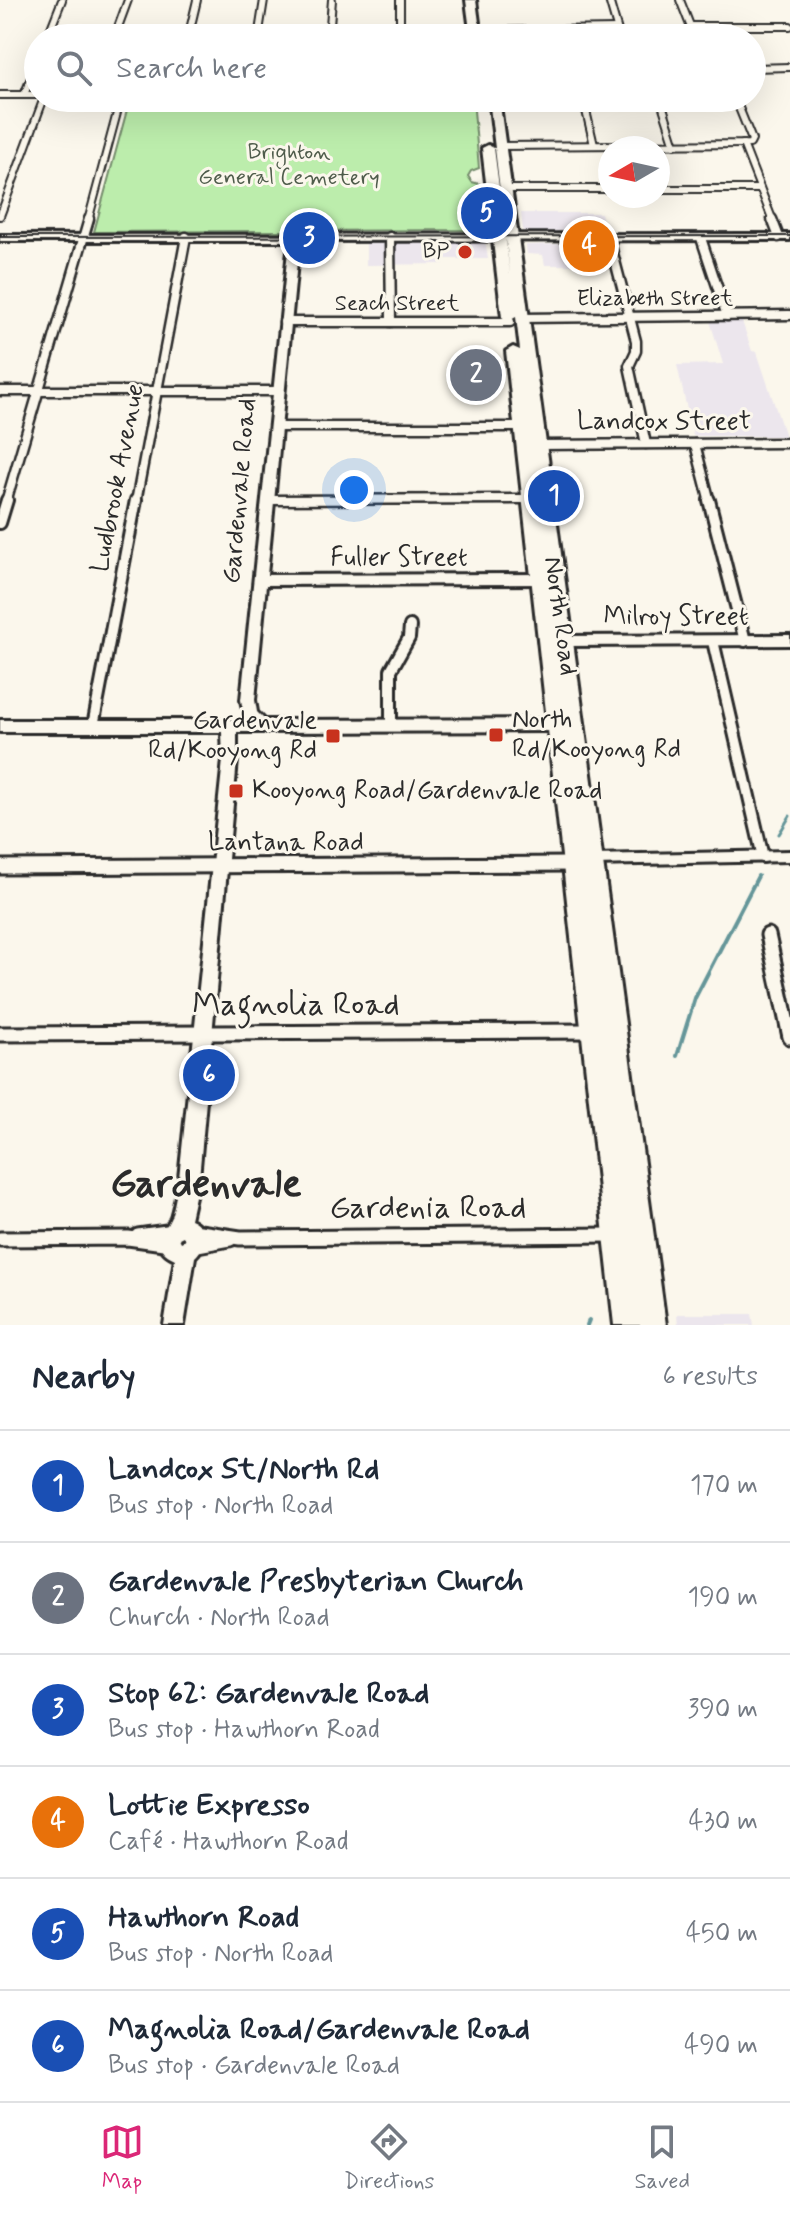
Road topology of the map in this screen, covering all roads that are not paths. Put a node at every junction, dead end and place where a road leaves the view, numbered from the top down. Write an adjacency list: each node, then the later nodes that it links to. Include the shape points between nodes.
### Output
1 (62, 0): 12 (street)
2 (128, 0): 13 (street)
3 (197, 0): 14 (street)
4 (264, 0): 15 (street)
5 (332, 0): 16 (street)
6 (400, 0): 17 (street)
7 (471, 0): 11 (highway)
8 (482, 0): 11 (highway)
9 (609, 0): 19 (street)
10 (680, 0): 20 (street)
11 (478, 14): 18 (highway)
12 (53, 24)
13 (119, 24)
14 (191, 24)
15 (260, 24)
16 (330, 24)
17 (400, 24)
18 (480, 24)
19 (616, 24)
20 (690, 24)
21 (766, 26): 22 (street)
22 (790, 26)
23 (790, 67): 24 (street)
24 (766, 68)
25 (0, 95): 26 (street)
26 (24, 95)
27 (39, 112): 42 (street)
28 (117, 112): 44 (street)
29 (484, 112): 43 (highway, North Road)
30 (496, 112): 37 (highway, North Road)
31 (586, 112): 35 (street)
32 (664, 112): 36 (street)
33 (741, 112): 34 (street, via 753,141)
34 (743, 144): 36 (street); 41 (street)
35 (594, 145): 36 (street); 37 (street)
36 (675, 145)
37 (500, 146): 38 (highway, North Road)
38 (507, 189): 39 (street); 52 (highway, North Road)
39 (598, 189)
40 (670, 189): 41 (street)
41 (760, 189): 50 (street)
42 (0, 216)
43 (496, 218): 48 (street, via 483,230); 49 (highway, North Road)
44 (83, 237): 45 (street); 51 (street); 63 (street)
45 (186, 237): 46 (street); 64 (street, Ludbrook Avenue)
46 (290, 237): 47 (street); 60 (street, Gardenvale Road)
47 (390, 237): 48 (street); 61 (street)
48 (459, 237): 49 (street)
49 (498, 237): 52 (street); 55 (highway, North Road)
50 (784, 237): 54 (street)
51 (0, 238)
52 (513, 238): 53 (street); 55 (highway, North Road)
53 (609, 238): 54 (street); 58 (street)
54 (701, 238): 57 (street)
55 (508, 261): 59 (highway, North Road)
56 (790, 315): 57 (street, Elizabeth Street)
57 (727, 316): 58 (street, Elizabeth Street)
58 (629, 317): 59 (street, Elizabeth Street); 69 (street, via 637,348 629,366)
59 (516, 320): 61 (street, Seach Street); 67 (highway, North Road); 71 (highway, North Road)
60 (284, 322): 61 (street, Seach Street); 65 (street, Gardenvale Road)
61 (391, 322)
62 (0, 391): 63 (street)
63 (40, 391): 64 (street); 72 (street)
64 (156, 391): 65 (street); 89 (street, Ludbrook Avenue)
65 (277, 391): 66 (street, Gardenvale Road)
66 (274, 427): 67 (street); 74 (street, Gardenvale Road)
67 (521, 427): 73 (highway, North Road)
68 (790, 443): 70 (street, Landcox Street)
69 (646, 444): 70 (street, Landcox Street); 71 (street, Landcox Street)
70 (695, 444): 83 (street)
71 (537, 445): 76 (highway, North Road)
72 (4, 499): 75 (street)
73 (530, 499): 74 (street); 76 (highway, North Road)
74 (267, 500): 78 (street, Gardenvale Road)
75 (0, 523)
76 (542, 537): 77 (highway, North Road); 81 (highway, North Road)
77 (539, 579): 78 (street, Fuller Street); 87 (highway, North Road)
78 (260, 580): 85 (street, Gardenvale Road, via 248,700 250,715)
79 (410, 626): 86 (street, via 391,670)
80 (790, 640): 83 (street, Milroy Street)
81 (563, 641): 82 (street, Milroy Street); 87 (highway, North Road)
82 (713, 641): 83 (street, Milroy Street); 91 (street)
83 (745, 641)
84 (234, 725): 85 (street); 89 (street); 93 (street)
85 (261, 725): 86 (street)
86 (391, 725): 87 (street)
87 (565, 725): 92 (highway, North Road)
88 (0, 726): 89 (street)
89 (93, 726)
90 (790, 856): 91 (street, Lantana Road)
91 (763, 857): 92 (street, Lantana Road)
92 (582, 862): 93 (street, Lantana Road); 96 (highway, North Road); 100 (highway, North Road)
93 (220, 866): 94 (street, Lantana Road); 97 (street)
94 (0, 867)
95 (768, 935): 99 (street)
96 (592, 1031): 97 (street, Magnolia Road); 100 (highway, North Road)
97 (203, 1033): 98 (street, Magnolia Road); 102 (street)
98 (0, 1034)
99 (790, 1037)
100 (613, 1115): 101 (highway, North Road); 105 (highway, North Road)
101 (616, 1235): 102 (street, Gardenia Road); 105 (highway, North Road)
102 (182, 1238): 103 (street, Gardenia Road); 104 (street)
103 (0, 1239)
104 (175, 1315)
105 (634, 1324)

